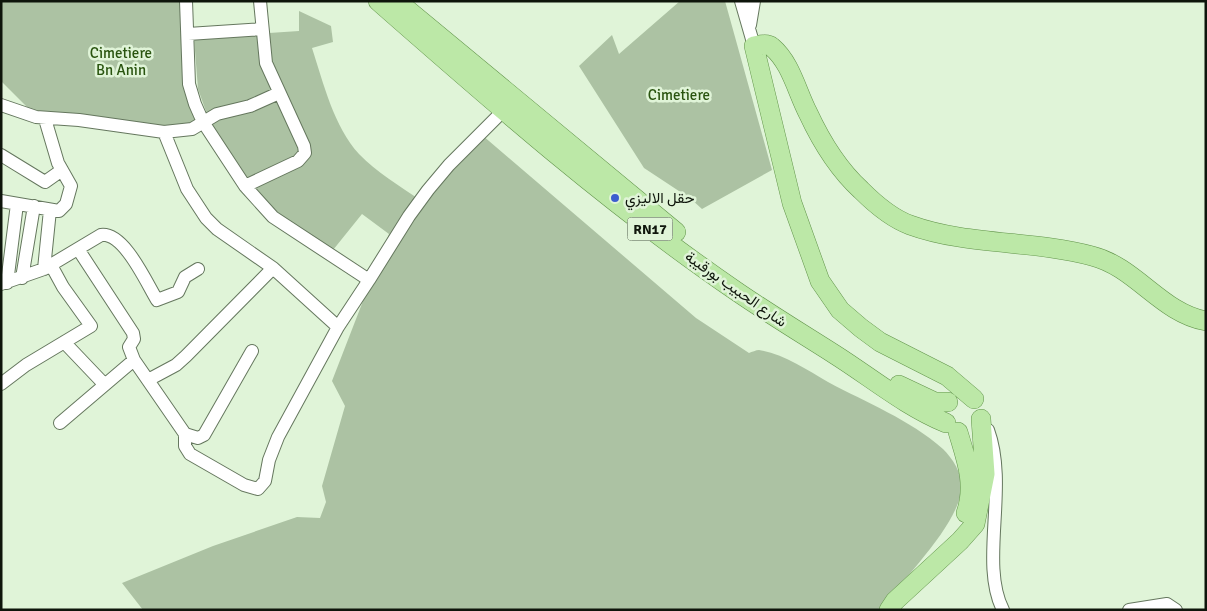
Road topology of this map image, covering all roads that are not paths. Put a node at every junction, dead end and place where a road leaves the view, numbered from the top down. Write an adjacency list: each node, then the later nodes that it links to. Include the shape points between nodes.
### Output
1 (186, 1): 8 (street)
2 (260, 1): 7 (street)
3 (378, 1): 14 (main road, شارع الحبيب بورقيبة / RN17)
4 (397, 1): 14 (main road, شارع الحبيب بورقيبة / RN17)
5 (741, 1): 9 (street)
6 (754, 1): 9 (street)
7 (262, 29): 8 (street); 12 (street, via 266,63)
8 (188, 34): 16 (street, via 189,84)
9 (752, 38): 10 (main road); 11 (main road, via 773,48)
10 (760, 65): 11 (main road, via 775,65); 37 (main road, via 792,203 820,280 840,310 861,328)
11 (790, 71): 32 (main road, via 807,112 832,155 862,191 894,217 909,225 941,233 1060,248 1110,262 1182,314)
12 (279, 93): 16 (street); 20 (street, via 305,153 298,161)
13 (1, 105): 15 (street)
14 (509, 105): 30 (street, via 428,190); 41 (main road, شارع الحبيب بورقيبة / RN17, via 736,279 886,378 930,400); 44 (main road, شارع الحبيب بورقيبة / RN17, via 646,225 734,290 922,413)
15 (45, 119): 17 (street, via 78,120); 19 (street)
16 (203, 122): 17 (street, via 192,129); 20 (street)
17 (164, 132): 27 (street, via 179,172 201,211 217,229)
18 (1, 155): 19 (street, via 45,182)
19 (62, 170): 24 (street, via 71,186 66,204 59,211)
20 (245, 186): 30 (street, via 273,217)
21 (1, 201): 22 (street)
22 (17, 204): 23 (street); 31 (street)
23 (34, 206): 24 (street); 29 (street)
24 (50, 210): 26 (street)
25 (78, 248): 26 (street); 28 (street, via 101,235 111,235 133,260 159,301 178,292 185,277); 36 (street, via 134,333 129,347)
26 (48, 267): 29 (street); 34 (street, via 91,326)
27 (273, 268): 33 (street); 38 (street, via 176,365)
28 (198, 269)
29 (22, 278): 31 (street)
30 (369, 280): 33 (street)
31 (4, 284)
32 (1206, 321)
33 (338, 327): 45 (street, via 278,437 264,481 258,489 244,485 190,454 185,446)
34 (64, 342): 39 (street, via 26,364); 40 (street)
35 (252, 351): 45 (street, via 204,435 198,438)
36 (134, 360): 38 (street); 40 (street)
37 (932, 370): 41 (main road); 42 (main road, via 947,376)
38 (148, 380): 45 (street)
39 (1, 384)
40 (104, 384): 43 (street)
41 (950, 401): 42 (main road, RN17, via 962,395); 44 (main road, via 944,412)
42 (979, 410): 44 (main road, via 978,424 969,432); 46 (main road, via 985,474); 47 (street, via 995,460)
43 (60, 423)
44 (952, 428): 48 (main road, via 970,473 970,500)
45 (186, 434)
46 (975, 524): 47 (street); 48 (main road)
47 (995, 529): 50 (street, via 994,581)
48 (948, 550): 49 (main road)
49 (889, 610)
50 (1003, 610)
51 (1129, 610): 52 (street, via 1167,604)
52 (1176, 610)

